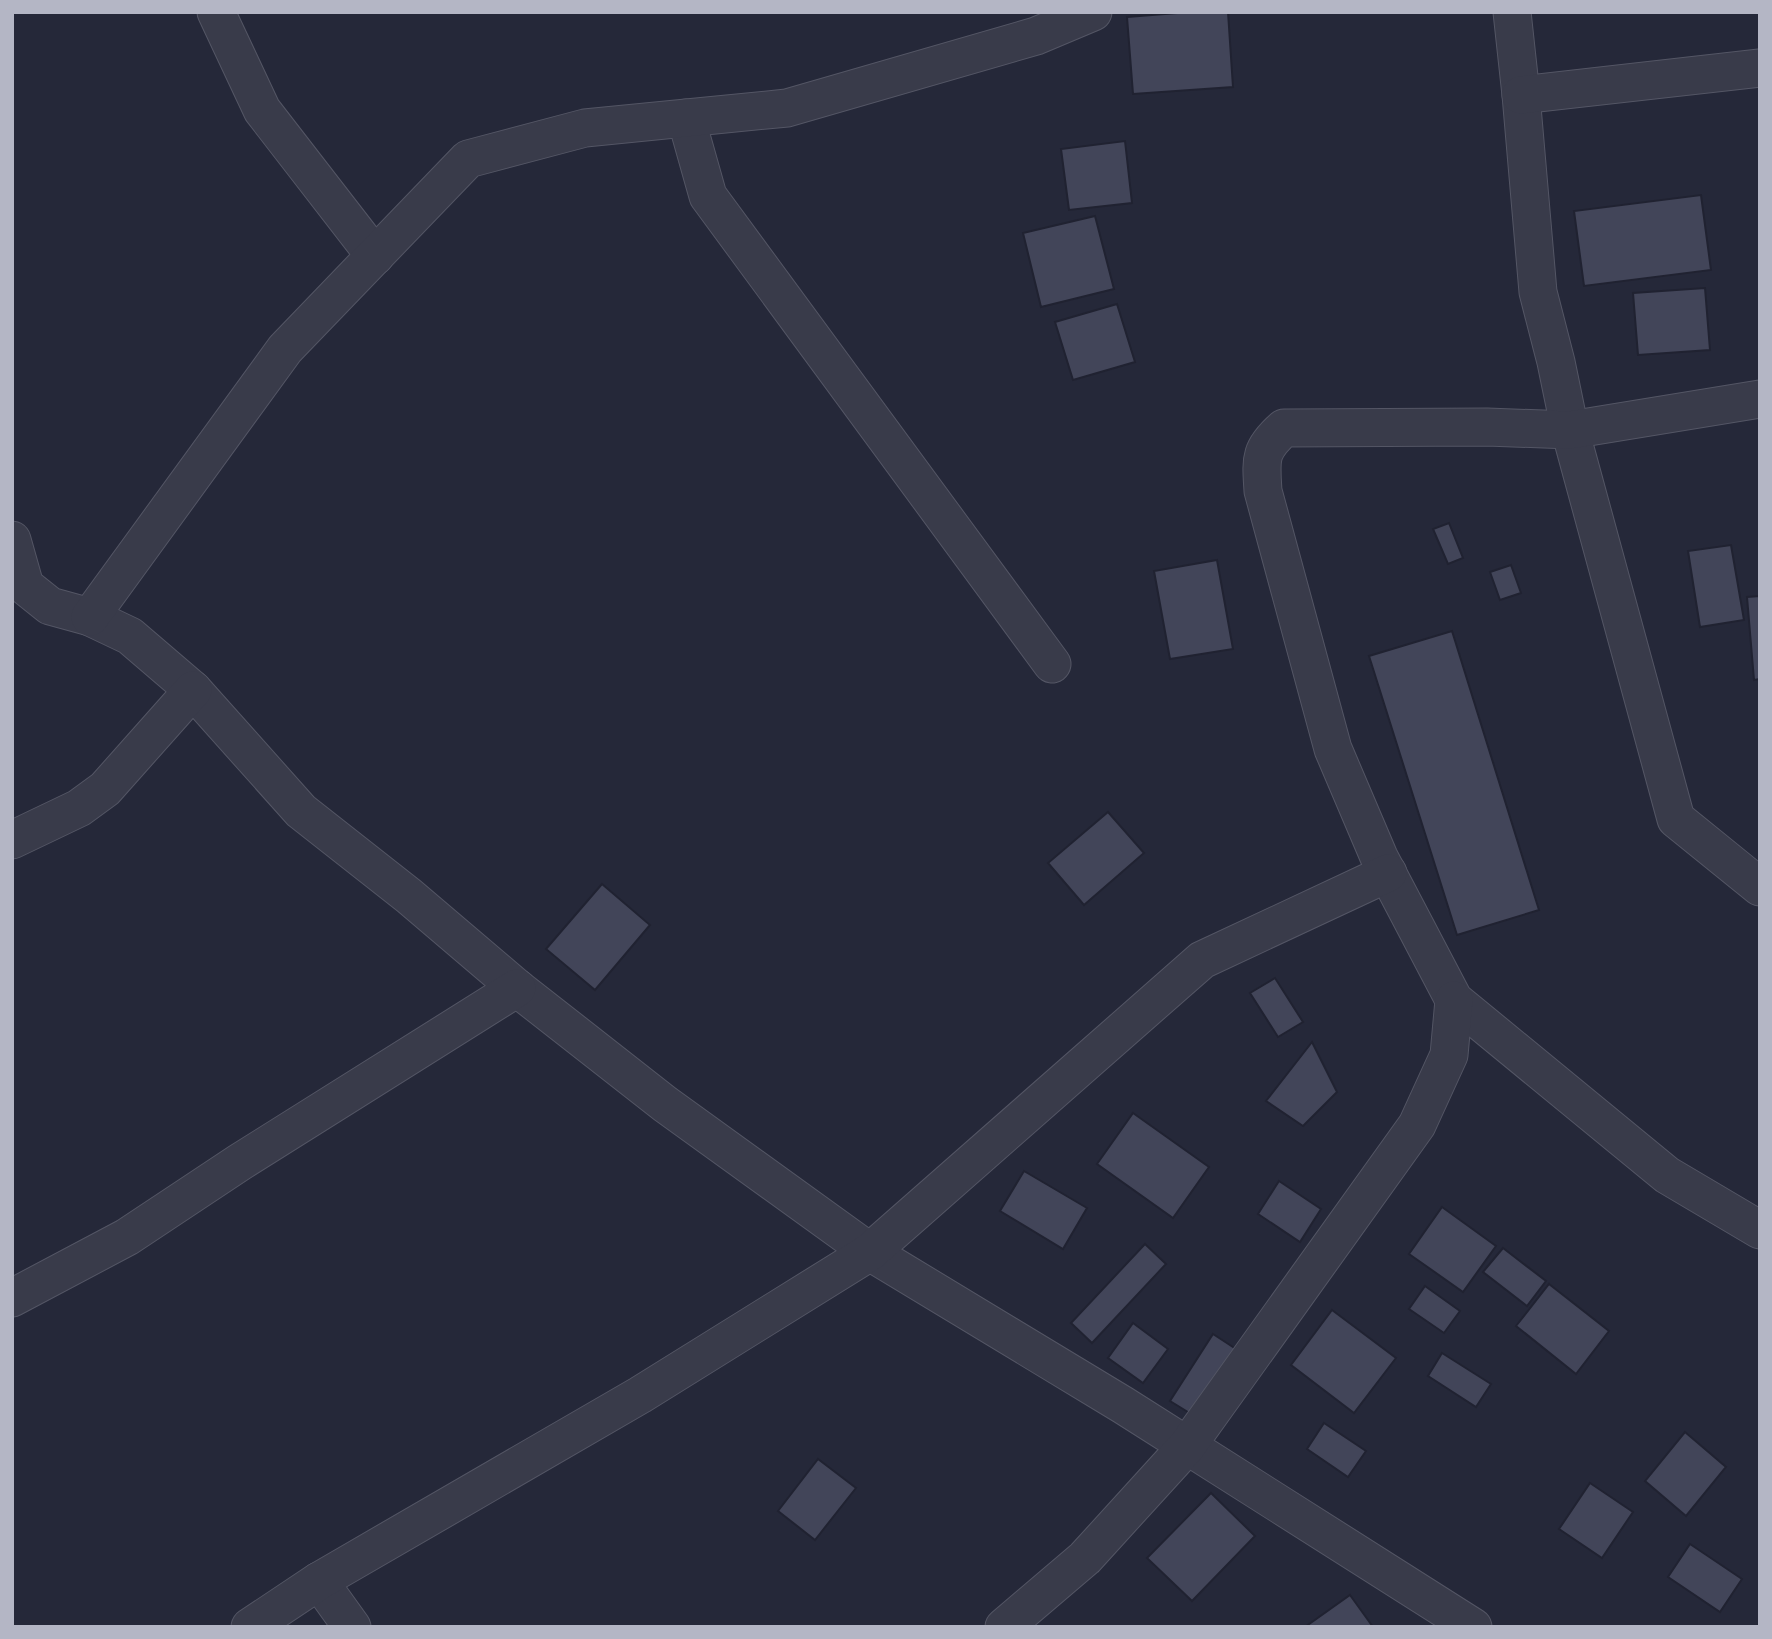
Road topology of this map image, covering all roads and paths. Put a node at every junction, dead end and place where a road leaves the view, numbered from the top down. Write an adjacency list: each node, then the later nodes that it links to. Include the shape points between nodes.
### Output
1 (216, 12): 7 (street, via 262,110)
2 (1093, 12): 6 (street, via 1036,36 788,108)
3 (1512, 12): 5 (street)
4 (1760, 68): 5 (street)
5 (1521, 96): 9 (street, via 1538,292)
6 (686, 118): 7 (street, via 585,128 468,159); 12 (street, via 708,196)
7 (375, 256): 11 (street, via 285,349)
8 (1760, 398): 9 (street)
9 (1570, 430): 15 (street, via 1284,428 1267,443 1261,465 1263,491 1333,749); 16 (street, via 1676,819)
10 (12, 540): 11 (street, via 25,586 50,606)
11 (90, 617): 13 (street, via 130,636)
12 (1052, 664)
13 (193, 690): 14 (street, via 105,789 79,808); 17 (street, via 301,811)
14 (12, 840)
15 (1388, 873): 18 (street); 20 (street, via 1202,960)
16 (1760, 887)
17 (517, 988): 20 (street, via 665,1104); 21 (street, via 127,1237)
18 (1454, 1000): 19 (street, via 1667,1174); 22 (street, via 1449,1055 1417,1125)
19 (1760, 1230)
20 (870, 1252): 22 (street); 23 (street, via 640,1395)
21 (12, 1298)
22 (1188, 1446): 26 (street, via 1084,1558); 27 (street)
23 (319, 1581): 24 (street); 25 (street)
24 (250, 1627)
25 (352, 1627)
26 (1004, 1627)
27 (1473, 1627)

